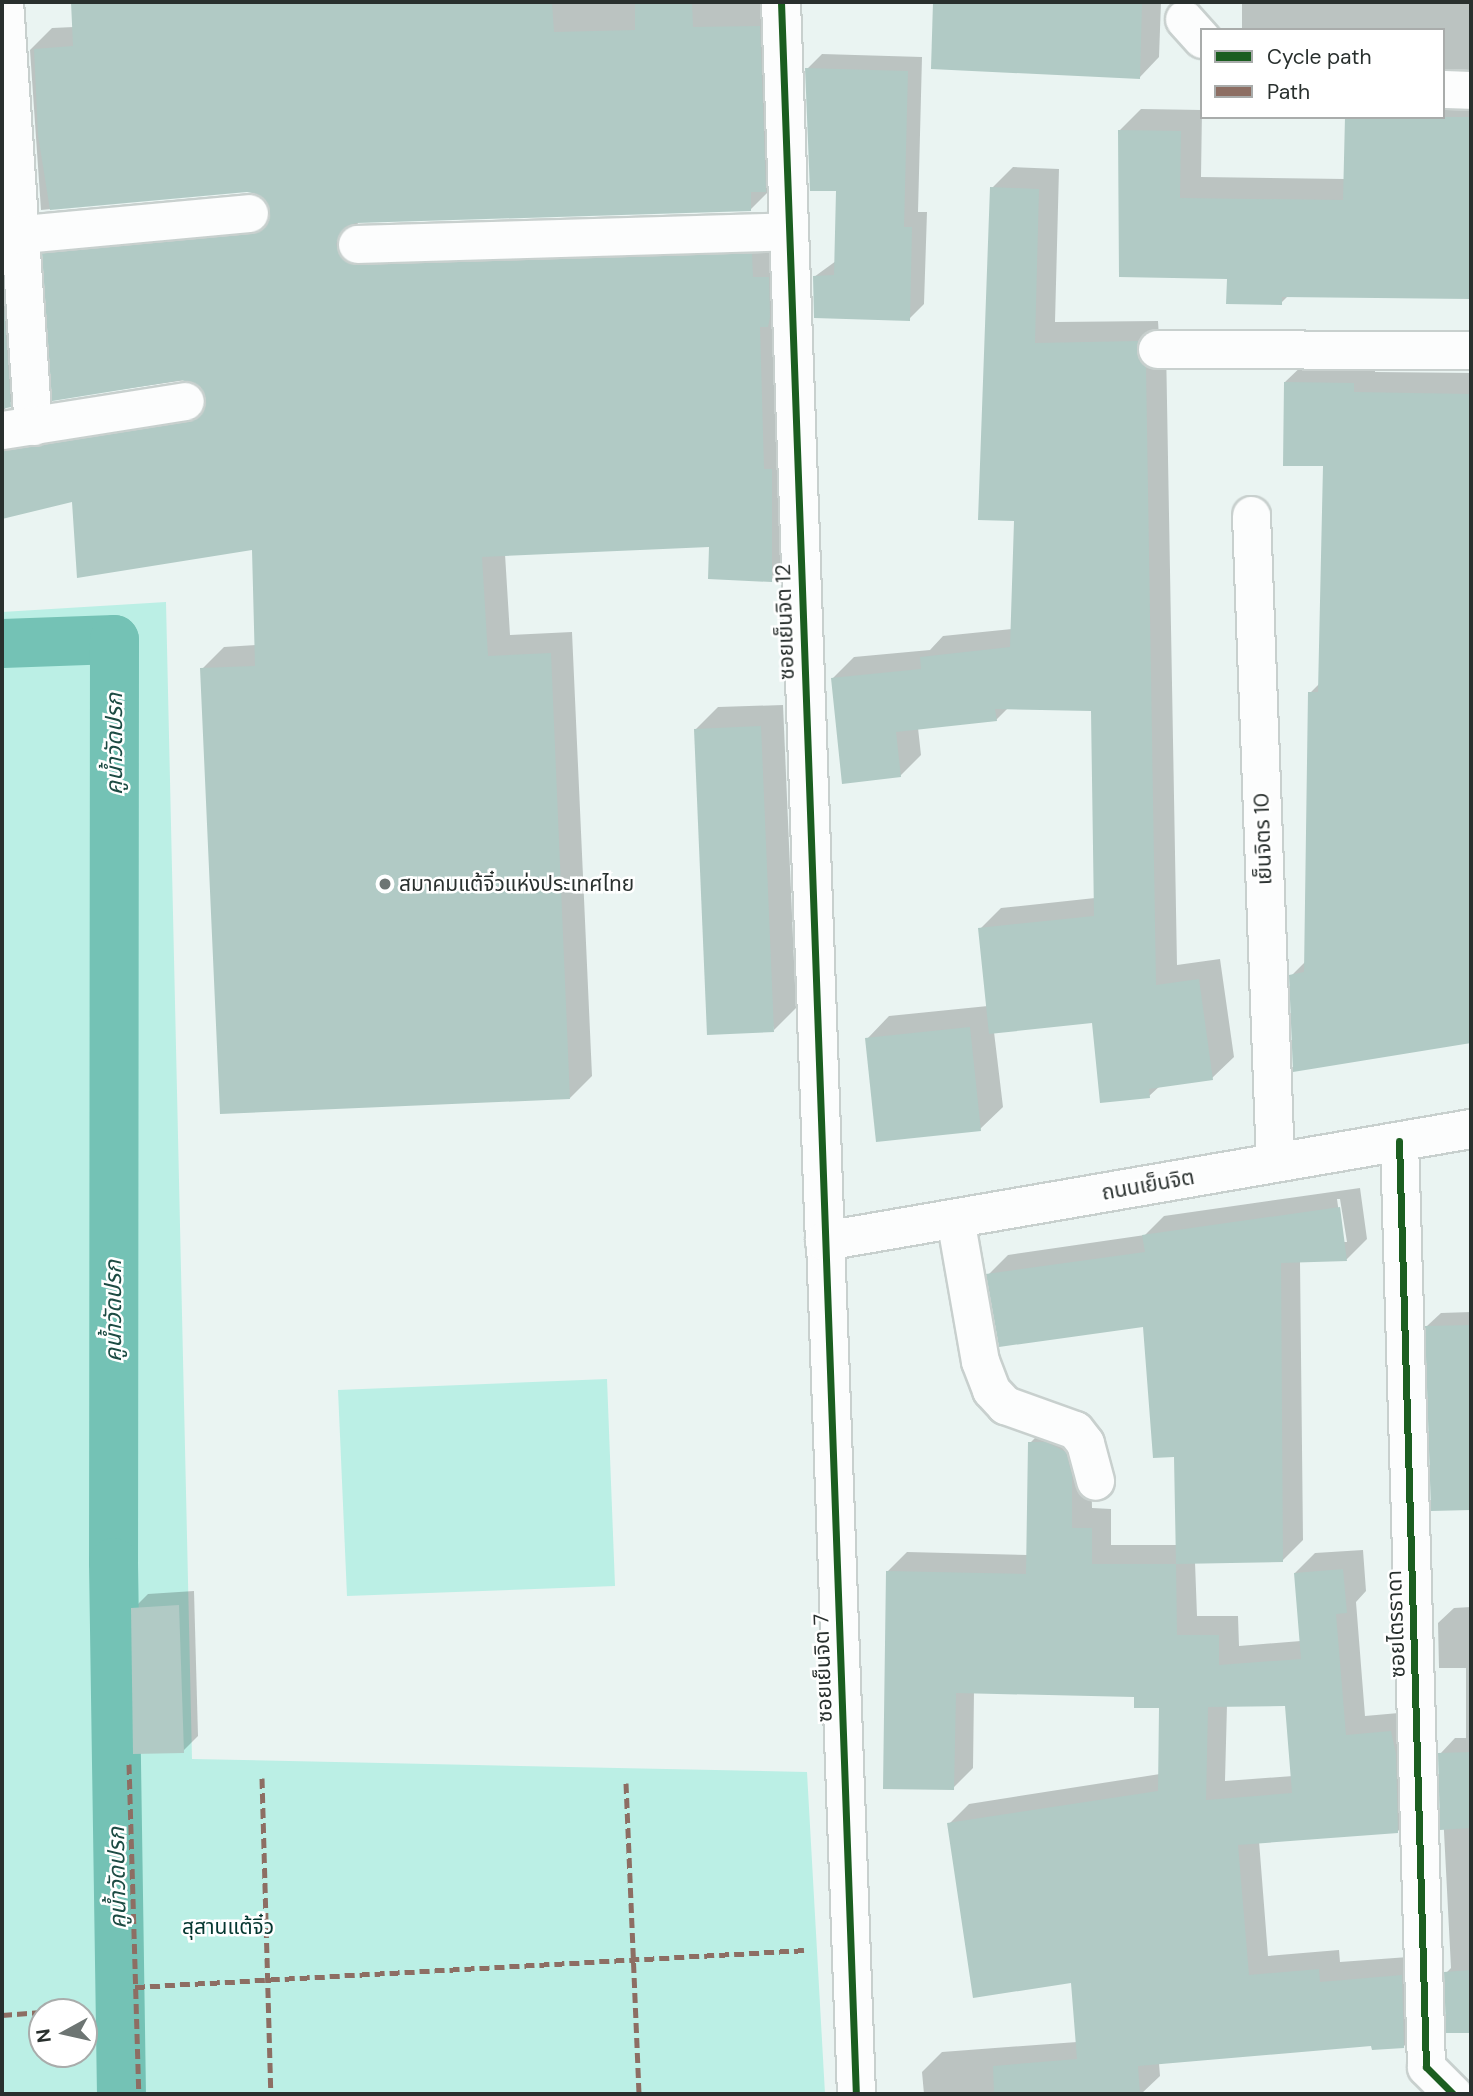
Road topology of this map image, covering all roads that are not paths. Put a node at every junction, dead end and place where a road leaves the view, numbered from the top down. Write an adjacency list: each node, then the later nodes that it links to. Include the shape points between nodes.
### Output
1 (4, 2): 7 (street)
2 (781, 2): 6 (street, ซอยเย็นจิต 12)
3 (1445, 89): 4 (street)
4 (1471, 90)
5 (249, 213): 7 (street)
6 (789, 231): 8 (street); 18 (street, ซอยเย็นจิต 12)
7 (11, 235): 12 (street)
8 (357, 244)
9 (1157, 349): 10 (street)
10 (1471, 350)
11 (185, 401): 12 (street)
12 (17, 428)
13 (1251, 515): 16 (street, เย็นจิตร 10)
14 (1471, 1129): 15 (street, ถนนเย็นจิต)
15 (1399, 1141): 16 (street, ถนนเย็นจิต); 21 (street, ซอยไตรธาดา, via 1426,2067)
16 (1275, 1163): 17 (street, ถนนเย็นจิต)
17 (955, 1218): 18 (street, ถนนเย็นจิต); 19 (street, via 980,1361 991,1390 1005,1405 1075,1430 1085,1443)
18 (825, 1241): 20 (street, ซอยเย็นจิต 7)
19 (1095, 1481)
20 (856, 2094)
21 (1455, 2094): 22 (street)
22 (1471, 2094)

